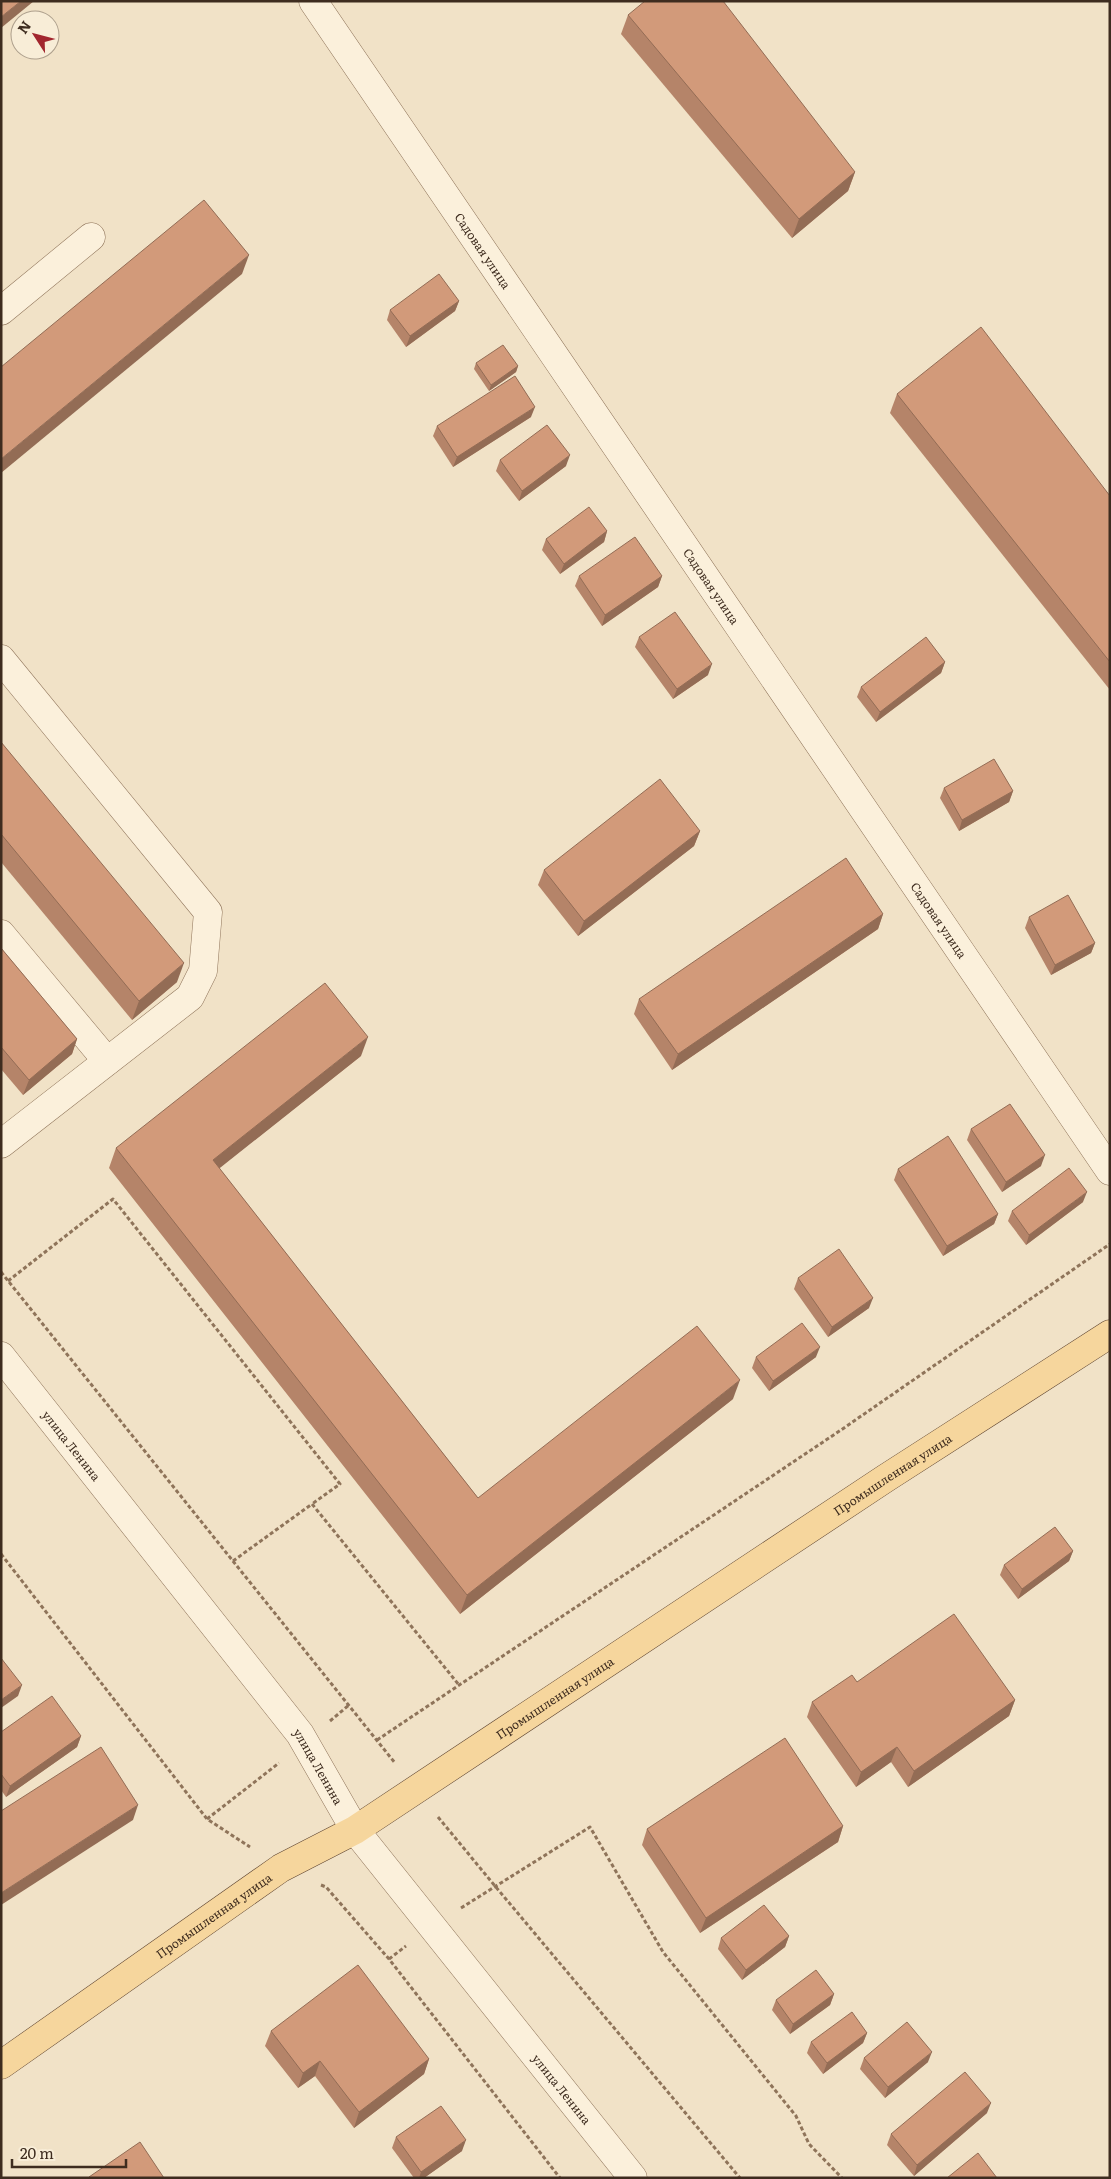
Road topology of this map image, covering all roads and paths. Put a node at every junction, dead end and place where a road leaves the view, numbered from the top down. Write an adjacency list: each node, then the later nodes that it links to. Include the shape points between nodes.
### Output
1 (313, 1): 8 (street, Садовая улица)
2 (91, 237): 3 (street)
3 (1, 311)
4 (1, 659): 6 (street, via 208,912 203,971 190,997)
5 (1, 934): 6 (street)
6 (107, 1062): 7 (street)
7 (1, 1144)
8 (1110, 1171)
9 (1110, 1244): 16 (path, via 841,1430)
10 (1, 1272): 11 (path)
11 (8, 1281): 14 (path, via 113,1200 340,1484); 15 (path)
12 (1110, 1334): 18 (main road, Промышленная улица, via 886,1478)
13 (1, 1356): 19 (street, улица Ленина, via 300,1734)
14 (312, 1504): 15 (path); 16 (path)
15 (233, 1561): 17 (path)
16 (459, 1685): 17 (path)
17 (377, 1740): 18 (path)
18 (417, 1790): 19 (main road, Промышленная улица); 20 (path)
19 (355, 1830): 21 (street, улица Ленина); 23 (main road, Промышленная улица, via 281,1868)
20 (494, 1886): 21 (path); 25 (path); 26 (path, via 590,1827 663,1952 796,2116 809,2144)
21 (432, 1926): 22 (path); 24 (street, улица Ленина)
22 (389, 1959)
23 (1, 2064)
24 (633, 2178)
25 (740, 2178)
26 (842, 2178)

